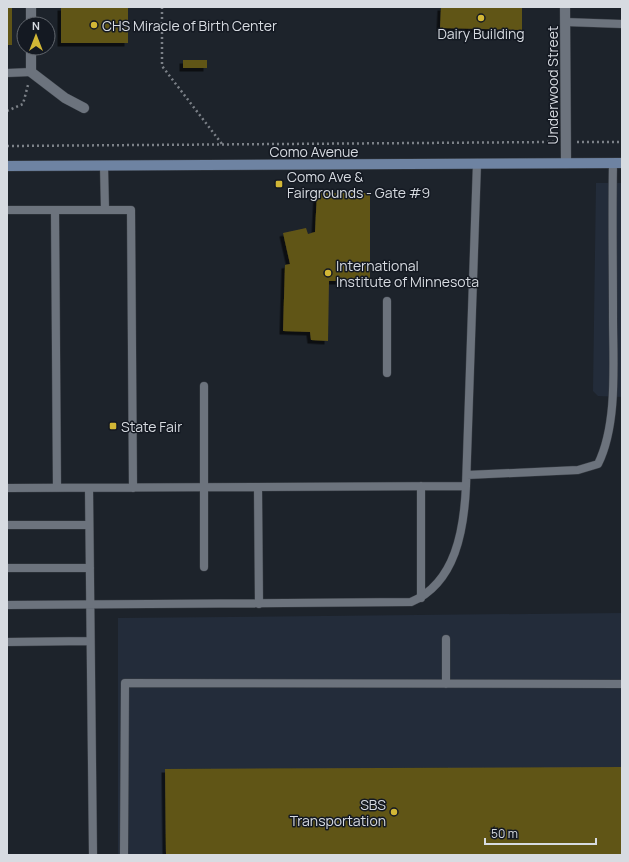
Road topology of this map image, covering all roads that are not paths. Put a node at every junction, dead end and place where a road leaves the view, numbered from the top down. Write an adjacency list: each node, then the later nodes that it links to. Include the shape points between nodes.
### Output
1 (565, 7): 2 (street, Underwood Street)
2 (565, 22): 3 (lane); 9 (street, Underwood Street)
3 (622, 24)
4 (31, 56): 5 (street)
5 (31, 72): 6 (lane); 7 (street, via 65,98)
6 (7, 73)
7 (84, 108)
8 (477, 163): 9 (main road, Como Avenue); 12 (main road, Como Avenue); 19 (lane)
9 (566, 163): 10 (main road, Como Avenue)
10 (618, 163): 19 (lane, via 611,414 604,452 598,464 578,470)
11 (7, 166): 12 (main road, Como Avenue)
12 (104, 166): 15 (lane)
13 (7, 210): 14 (lane)
14 (55, 210): 15 (lane); 25 (lane)
15 (105, 210): 27 (lane, via 131,210)
16 (387, 301): 17 (lane)
17 (387, 373)
18 (204, 386): 22 (lane)
19 (467, 475): 21 (lane)
20 (421, 486): 21 (lane); 23 (lane); 33 (lane)
21 (466, 486): 33 (lane, via 465,512 454,557 441,578)
22 (204, 487): 23 (lane); 27 (lane); 30 (lane)
23 (258, 487): 34 (lane)
24 (7, 488): 25 (lane)
25 (57, 488): 26 (lane)
26 (89, 488): 27 (lane); 29 (lane)
27 (133, 488)
28 (7, 525): 29 (lane)
29 (89, 525): 32 (lane)
30 (204, 567)
31 (7, 568): 32 (lane)
32 (90, 568): 36 (lane)
33 (421, 598): 34 (lane, via 402,603)
34 (259, 604): 36 (lane)
35 (7, 605): 36 (lane)
36 (90, 605): 38 (lane)
37 (446, 639): 40 (lane)
38 (89, 641): 39 (lane); 42 (lane)
39 (7, 642)
40 (446, 684): 41 (lane); 43 (lane, via 125,683)
41 (622, 684)
42 (93, 855)
43 (124, 855)

